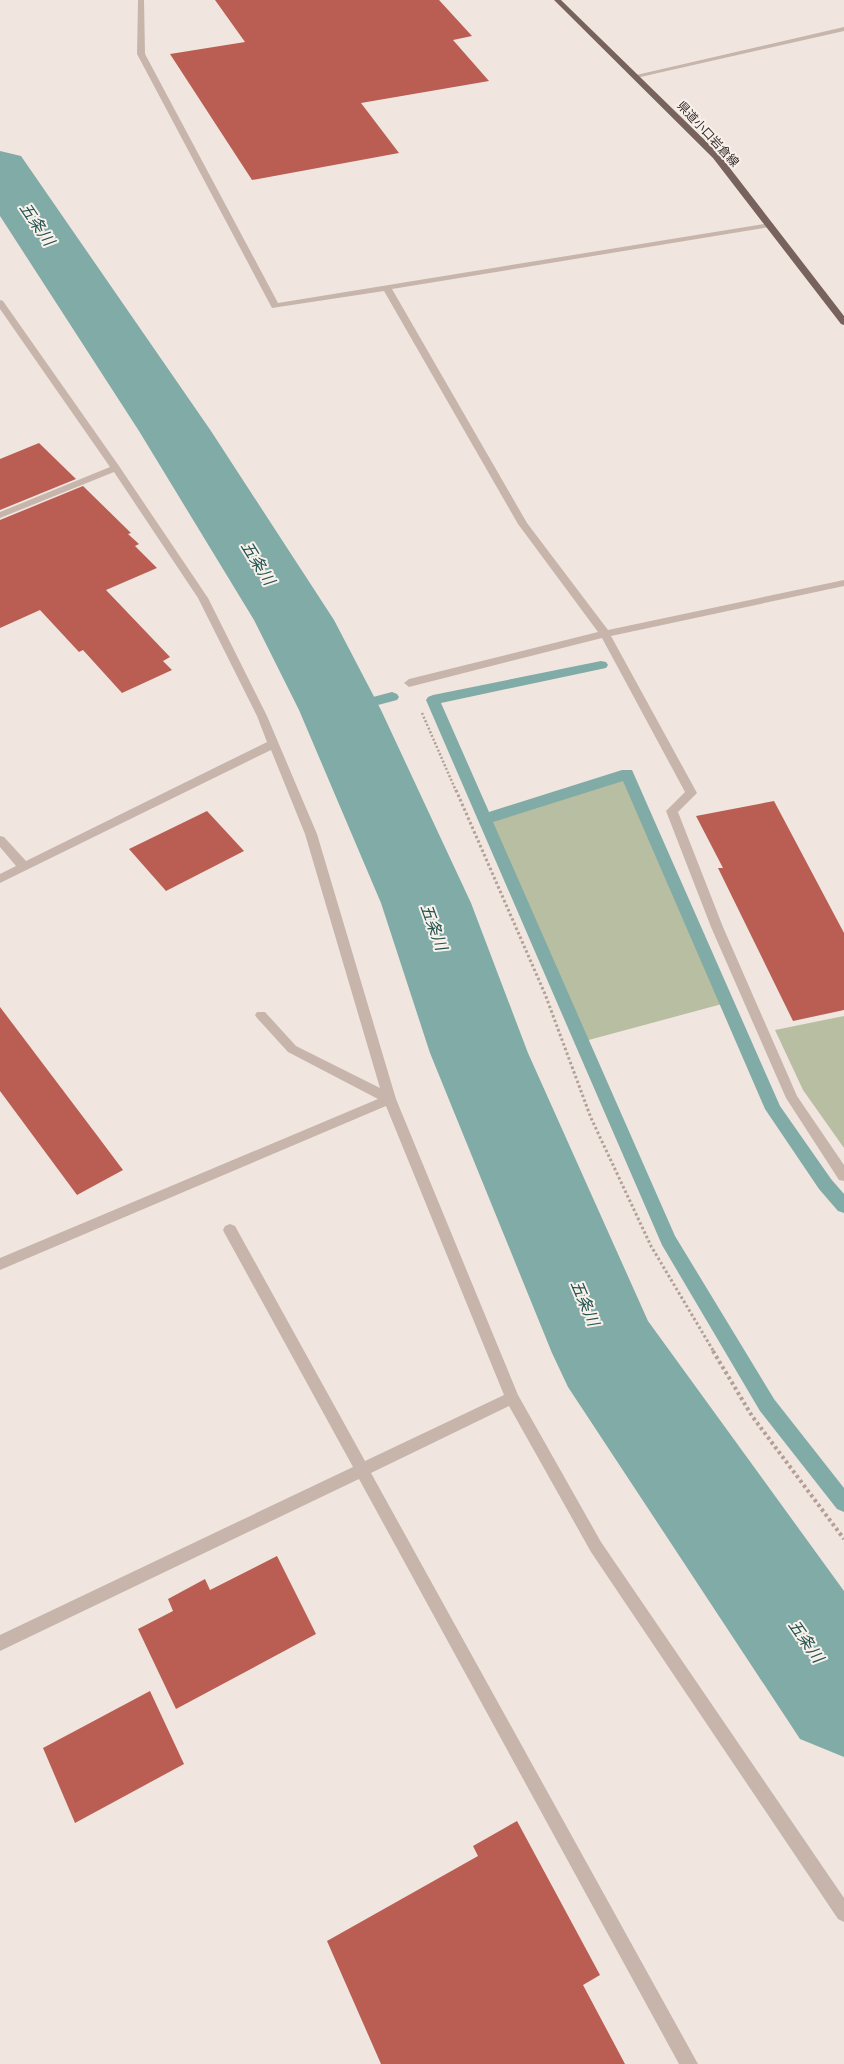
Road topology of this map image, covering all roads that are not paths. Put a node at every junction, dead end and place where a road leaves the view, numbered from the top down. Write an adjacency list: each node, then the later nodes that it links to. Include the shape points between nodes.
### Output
1 (141, 0): 6 (street, via 141,54 274,306)
2 (557, 0): 4 (main road, 県道小口岩倉線)
3 (844, 29): 4 (street)
4 (636, 76): 5 (main road, 県道小口岩倉線, via 716,156)
5 (770, 225): 6 (street); 8 (main road, 県道小口岩倉線)
6 (386, 287): 12 (street, via 522,524)
7 (0, 302): 9 (street)
8 (844, 322)
9 (116, 468): 10 (street); 14 (street, via 203,598)
10 (0, 515)
11 (844, 583): 12 (street)
12 (605, 634): 13 (street); 20 (street, via 691,793 672,811 717,927 792,1098)
13 (409, 683)
14 (273, 744): 16 (street); 19 (street, via 311,834)
15 (0, 840): 16 (street)
16 (24, 867): 17 (street)
17 (0, 879)
18 (261, 1015): 19 (street, via 292,1049)
19 (390, 1100): 22 (street); 23 (street)
20 (844, 1176)
21 (230, 1230): 24 (street)
22 (0, 1264)
23 (512, 1398): 24 (street); 26 (street, via 596,1547)
24 (362, 1470): 25 (street); 27 (street)
25 (0, 1643)
26 (844, 1912)
27 (689, 2064)

